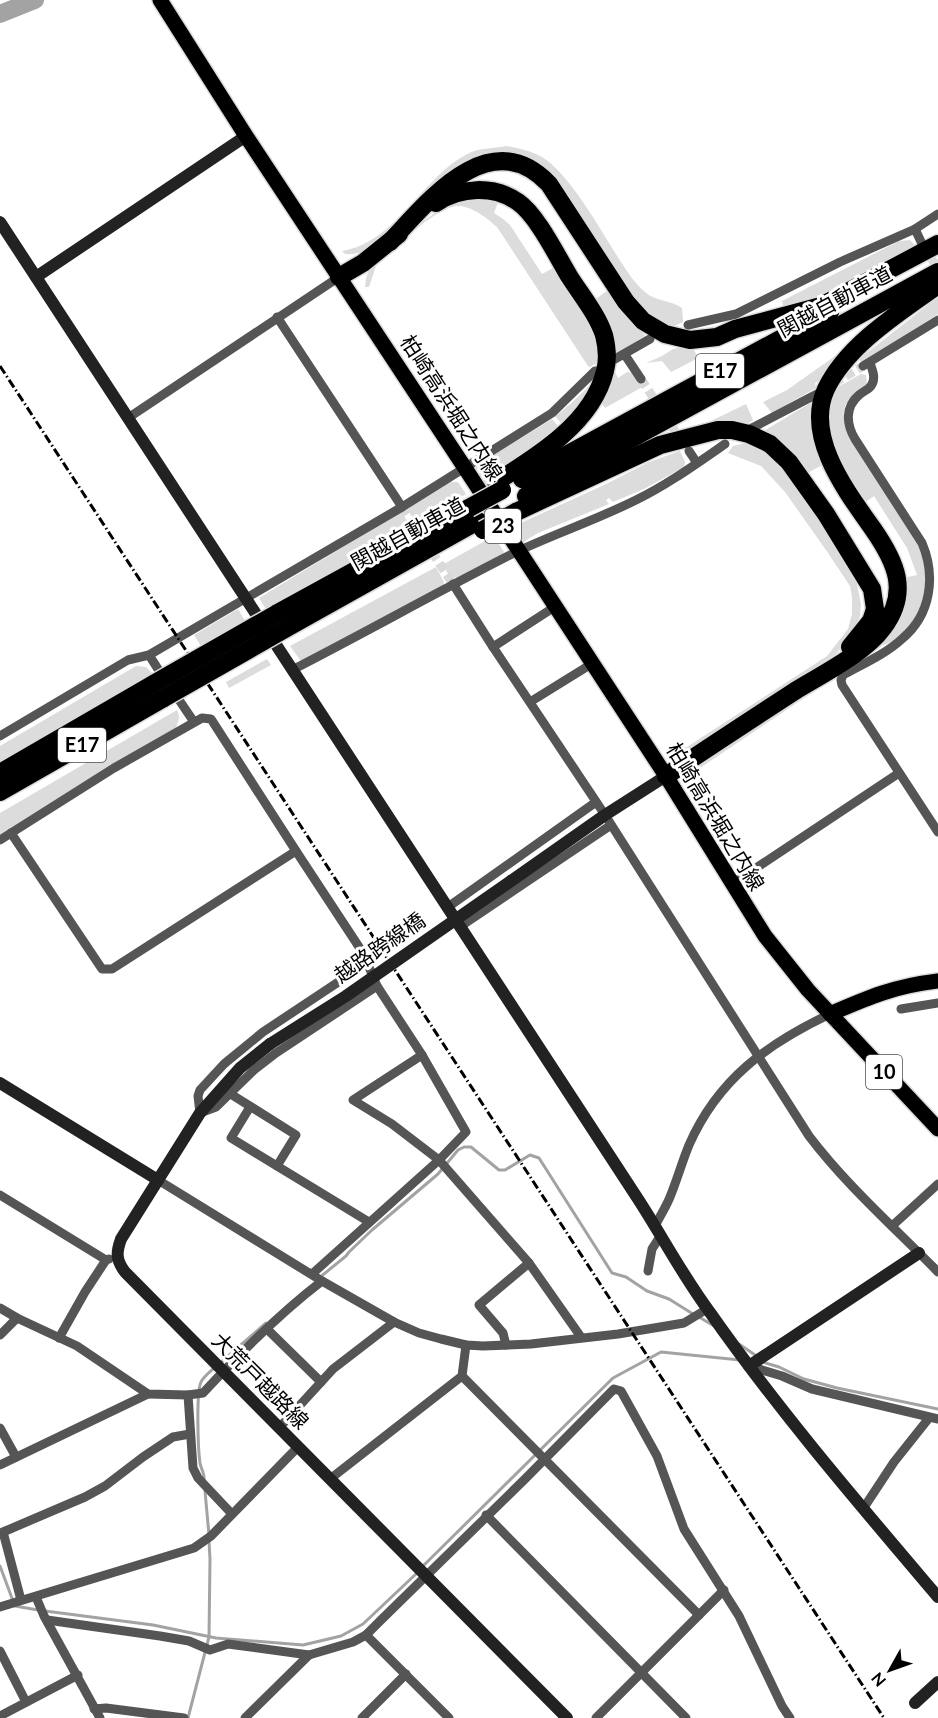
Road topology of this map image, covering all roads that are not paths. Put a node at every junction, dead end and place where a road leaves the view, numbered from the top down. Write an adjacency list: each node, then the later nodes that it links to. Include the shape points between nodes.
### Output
1 (160, 0): 2 (main road, 柏崎高浜堀之内線 / 23)
2 (246, 136): 9 (main road, 柏崎高浜堀之内線 / 23); 10 (street)
3 (938, 214): 5 (street)
4 (0, 222): 10 (street)
5 (915, 229): 7 (street); 14 (street, via 736,314)
6 (390, 242): 7 (highway, via 433,196 458,176 483,164 519,164 549,184 636,315 658,331 690,340 717,337 821,306); 9 (highway); 27 (highway, via 447,197 480,190 504,194 525,207 603,334 607,361 600,389 581,416 529,462)
7 (933, 248): 27 (highway, 関越自動車道 / E17)
8 (938, 272): 27 (highway, 関越自動車道 / E17)
9 (339, 276): 12 (street); 26 (main road, 柏崎高浜堀之内線 / 23)
10 (36, 277): 21 (street)
11 (938, 285): 40 (highway, via 879,328 836,372 826,390 820,417 827,452 888,552 898,591 892,612 876,637)
12 (277, 317): 21 (street); 28 (street)
13 (938, 320): 45 (street, via 867,365 873,372 871,386 853,400 849,412 848,425 922,543 929,562 931,580 919,618 904,638 843,675 841,680)
14 (688, 325)
15 (650, 339): 16 (street)
16 (625, 355): 17 (street); 19 (street)
17 (615, 359)
18 (595, 371): 26 (street, via 552,413)
19 (641, 380)
20 (817, 394): 22 (street)
21 (128, 418): 32 (street)
22 (752, 428)
23 (725, 444): 25 (street)
24 (689, 451): 25 (street)
25 (697, 463): 30 (street, via 637,500)
26 (465, 468): 28 (street); 30 (main road, 柏崎高浜堀之内線 / 23)
27 (506, 497): 29 (highway); 29 (highway, 関越自動車道); 40 (highway, via 660,445 718,430 750,434 770,444 789,462 826,514 866,578 875,600 871,621 856,641)
28 (402, 507): 32 (street)
29 (474, 515): 34 (highway, 関越自動車道, via 333,582); 34 (highway, 関越自動車道, via 319,610)
30 (519, 551): 31 (street); 33 (main road, 柏崎高浜堀之内線 / 23)
31 (453, 584): 35 (street); 38 (street)
32 (246, 597): 36 (street); 38 (street)
33 (556, 606): 35 (street); 37 (main road, 柏崎高浜堀之内線 / 23)
34 (281, 621): 39 (highway, 関越自動車道, bridge)
35 (493, 647): 41 (street)
36 (149, 655): 42 (street); 43 (street, via 128,660)
37 (593, 663): 41 (street); 46 (main road, 柏崎高浜堀之内線 / 23)
38 (292, 670): 55 (street)
39 (159, 691): 44 (highway, 関越自動車道 / E17); 47 (highway, 関越自動車道 / E17)
40 (793, 693): 46 (highway)
41 (530, 702): 48 (street)
42 (194, 722): 51 (street); 53 (street, via 202,717 211,719)
43 (0, 736)
44 (0, 773)
45 (898, 773): 50 (street); 54 (street)
46 (666, 776): 49 (street, 越路跨線橋); 54 (main road, 柏崎高浜堀之内線 / 23)
47 (0, 792)
48 (596, 802): 49 (street); 55 (street)
49 (608, 820): 56 (street); 64 (street); 68 (street, 越路跨線橋, bridge, via 270,1044 240,1068)
50 (938, 832)
51 (11, 833): 52 (street); 53 (street, via 102,969 112,969)
52 (0, 840)
53 (296, 851): 57 (street)
54 (732, 884): 62 (main road, 柏崎高浜堀之内線 / 23, via 780,957)
55 (448, 907): 56 (street)
56 (460, 926): 77 (street)
57 (367, 963): 59 (street); 68 (street, via 263,1032 224,1064 200,1090)
58 (938, 981): 62 (main road, via 889,990)
59 (377, 986): 63 (street); 66 (street, via 276,1053)
60 (938, 1003): 61 (street)
61 (901, 1009)
62 (831, 1014): 64 (street); 69 (main road, 10)
63 (422, 1055): 70 (street, via 466,1132); 70 (street, via 353,1100)
64 (758, 1056): 76 (street, via 822,1153); 77 (street, via 710,1106 689,1145)
65 (0, 1083): 72 (street)
66 (229, 1094): 67 (street); 68 (street, via 216,1107)
67 (250, 1107): 71 (street, via 296,1135); 71 (street, via 231,1138)
68 (200, 1113): 72 (street)
69 (938, 1129)
70 (438, 1160): 75 (street); 80 (street)
71 (277, 1166): 75 (street)
72 (158, 1180): 79 (street); 83 (street)
73 (938, 1184): 76 (street)
74 (0, 1196): 79 (street)
75 (369, 1222): 83 (street)
76 (892, 1226): 78 (street)
77 (658, 1230): 81 (street); 86 (street)
78 (919, 1253): 82 (street); 95 (street)
79 (111, 1259): 92 (street, via 85,1292); 96 (street, 大荒戸越路線)
80 (529, 1263): 91 (street); 94 (street, via 479,1305 503,1333)
81 (648, 1271)
82 (938, 1272)
83 (312, 1274): 84 (street)
84 (322, 1281): 88 (street); 89 (street)
85 (0, 1308): 87 (street)
86 (707, 1309): 91 (street, via 684,1323); 95 (street)
87 (17, 1318): 90 (street); 92 (street)
88 (394, 1322): 93 (street); 98 (street)
89 (267, 1329): 96 (street); 98 (street)
90 (0, 1335)
91 (581, 1337): 94 (street)
92 (60, 1338): 99 (street)
93 (466, 1345): 94 (street); 97 (street)
94 (506, 1345)
95 (748, 1365): 101 (street, via 812,1389); 110 (street)
96 (223, 1372): 100 (street, via 203,1393); 103 (street, 大荒戸越路線)
97 (462, 1376): 107 (street); 109 (street)
98 (321, 1382): 103 (street)
99 (148, 1394): 100 (street); 106 (street)
100 (188, 1395): 104 (street)
101 (935, 1420): 110 (street, via 894,1462)
102 (0, 1428): 106 (street)
103 (279, 1428): 105 (street, 大荒戸越路線)
104 (190, 1434): 111 (street, via 193,1468 198,1478); 117 (street, via 173,1437 85,1497 3,1532)
105 (298, 1447): 109 (street, 大荒戸越路線); 111 (street)
106 (16, 1456): 108 (street)
107 (544, 1459): 112 (street); 114 (street, via 609,1392 621,1390 657,1456 684,1529); 119 (street)
108 (0, 1465)
109 (330, 1479): 113 (street, 大荒戸越路線)
110 (863, 1509): 116 (street)
111 (232, 1514): 115 (street, via 194,1548)
112 (486, 1515): 113 (street); 124 (street)
113 (425, 1575): 121 (street); 137 (street, 大荒戸越路線)
114 (724, 1590): 119 (street); 140 (street)
115 (36, 1597): 117 (street); 120 (street)
116 (938, 1597)
117 (21, 1600): 118 (street)
118 (0, 1607)
119 (699, 1615): 124 (street)
120 (47, 1620): 123 (street, via 189,1641 210,1650 228,1644); 126 (street)
121 (366, 1635): 123 (street); 125 (street)
122 (0, 1652): 128 (street)
123 (309, 1655): 134 (street)
124 (641, 1673): 138 (street); 139 (street)
125 (406, 1674): 135 (street); 136 (street)
126 (78, 1675): 128 (street); 130 (street)
127 (938, 1682): 129 (street)
128 (26, 1702): 131 (street)
129 (915, 1703)
130 (94, 1709): 132 (street); 133 (street)
131 (0, 1716)
132 (100, 1718)
133 (184, 1718)
134 (245, 1718)
135 (362, 1718)
136 (449, 1718)
137 (567, 1718)
138 (596, 1718)
139 (686, 1718)
140 (790, 1718)

